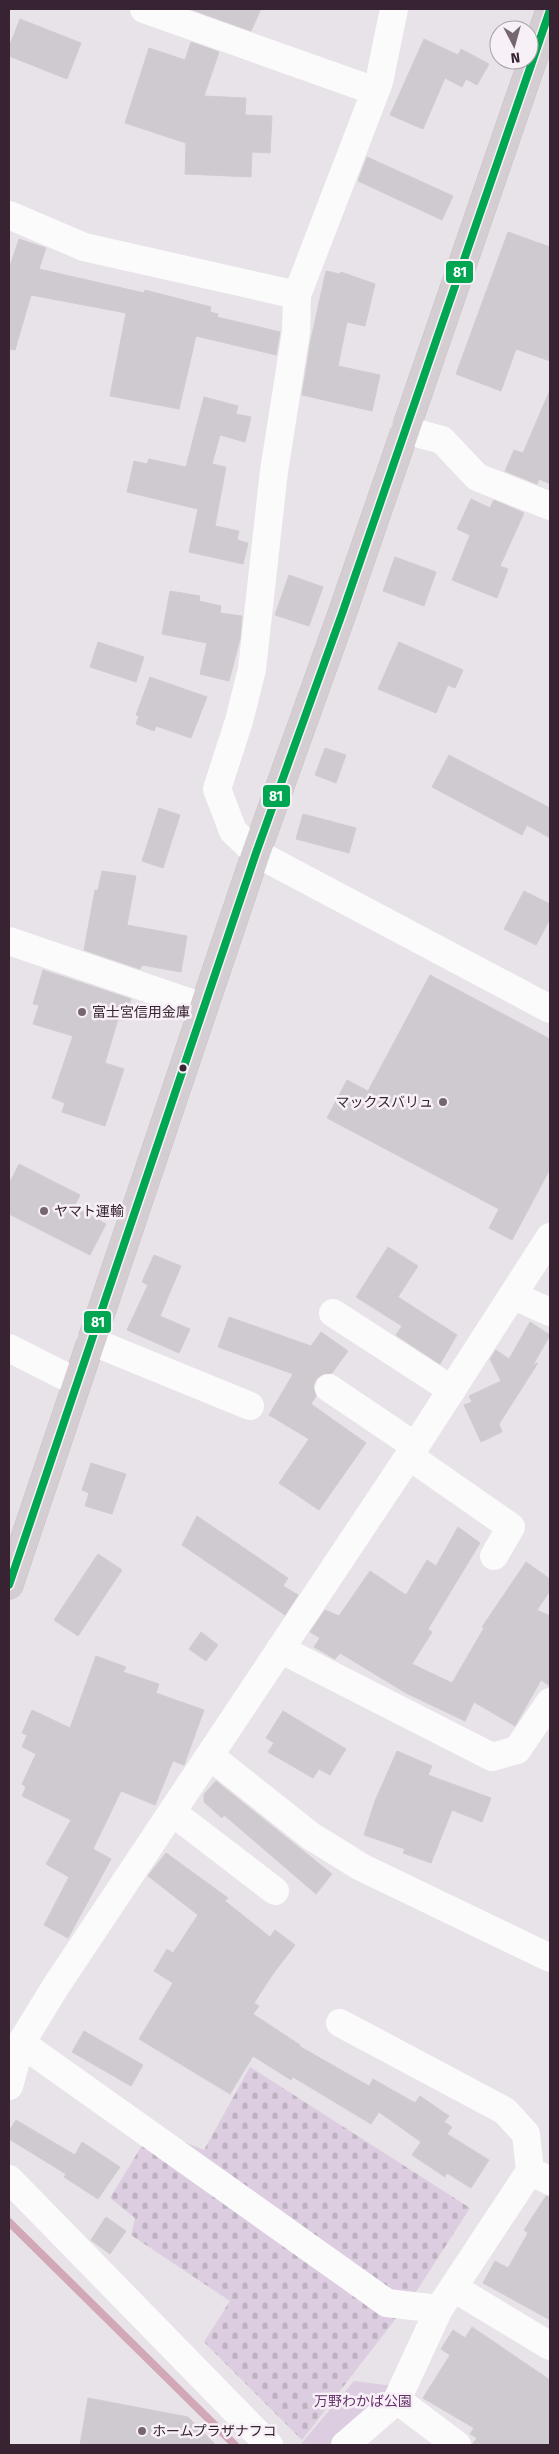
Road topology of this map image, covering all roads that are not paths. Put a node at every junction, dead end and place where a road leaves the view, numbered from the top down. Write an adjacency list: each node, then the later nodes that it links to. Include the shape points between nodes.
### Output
1 (144, 9): 4 (street)
2 (394, 9): 4 (street)
3 (550, 10): 7 (main road)
4 (375, 91): 6 (street)
5 (9, 215): 6 (street, via 84,247)
6 (297, 295): 9 (street, via 296,332 274,471 252,669 217,789 232,831)
7 (405, 430): 8 (street, via 442,440 477,477); 9 (main road)
8 (550, 506)
9 (256, 853): 11 (main road); 12 (street)
10 (9, 941): 11 (street)
11 (203, 1007): 17 (main road)
12 (550, 1009)
13 (550, 1237): 14 (street)
14 (514, 1296): 15 (street); 21 (street)
15 (550, 1312)
16 (333, 1313): 21 (street)
17 (91, 1341): 19 (main road); 22 (street)
18 (9, 1348): 19 (street)
19 (76, 1382): 25 (main road)
20 (329, 1388): 23 (street)
21 (452, 1390): 23 (street)
22 (250, 1406)
23 (412, 1451): 24 (street, via 511,1527); 26 (street)
24 (494, 1556)
25 (9, 1585)
26 (280, 1650): 27 (street, via 492,1757 516,1750); 28 (street)
27 (550, 1702)
28 (210, 1756): 29 (street); 31 (street, via 311,1836 361,1867)
29 (172, 1812): 30 (street); 33 (street)
30 (275, 1891)
31 (550, 1958)
32 (340, 2024): 35 (street, via 505,2111 526,2134)
33 (21, 2043): 34 (street); 37 (street, via 387,2303)
34 (9, 2086)
35 (540, 2176): 37 (street)
36 (9, 2179): 40 (street)
37 (446, 2298): 38 (street); 39 (street)
38 (550, 2346)
39 (397, 2400): 41 (street); 42 (street)
40 (270, 2445)
41 (345, 2445)
42 (457, 2445)

